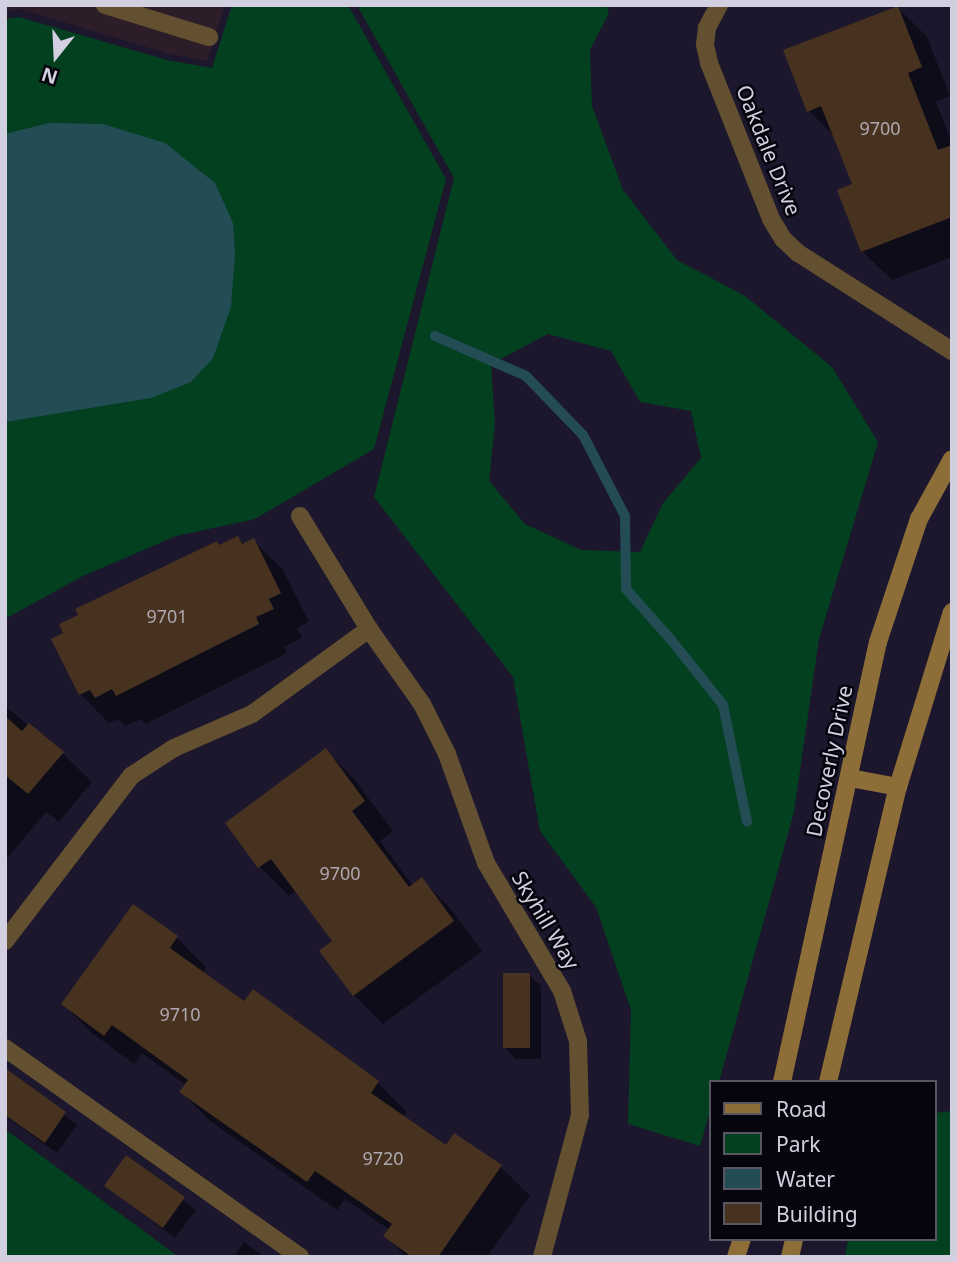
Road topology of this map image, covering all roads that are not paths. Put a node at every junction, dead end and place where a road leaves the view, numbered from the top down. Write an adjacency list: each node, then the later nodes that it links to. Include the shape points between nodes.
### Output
1 (105, 5): 3 (street)
2 (719, 5): 4 (street, Oakdale Drive, via 707,28 709,63 782,239)
3 (209, 37)
4 (952, 351)
5 (952, 459): 9 (street, Decoverly Drive, via 919,520 878,642)
6 (300, 516): 8 (street, Skyhill Way)
7 (952, 612): 10 (street)
8 (369, 629): 11 (street, via 252,714 174,748 131,776); 16 (street, Skyhill Way, via 422,704 447,754 485,863 562,991 578,1041 580,1115)
9 (850, 778): 10 (street); 13 (street, Decoverly Drive)
10 (898, 787): 14 (street)
11 (5, 941)
12 (5, 1048): 15 (street)
13 (782, 1080)
14 (828, 1080)
15 (300, 1257)
16 (542, 1257)

